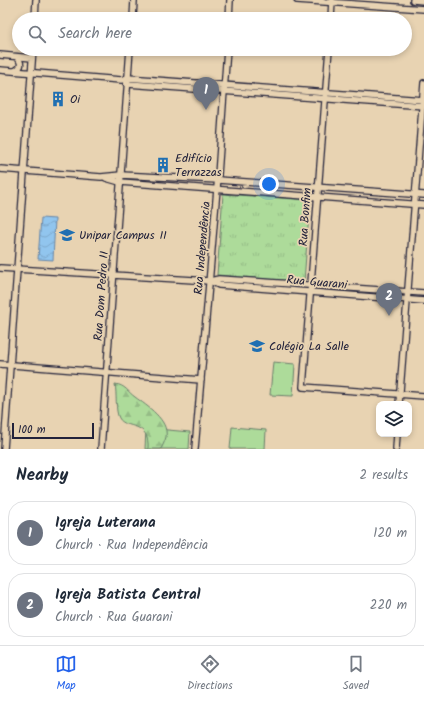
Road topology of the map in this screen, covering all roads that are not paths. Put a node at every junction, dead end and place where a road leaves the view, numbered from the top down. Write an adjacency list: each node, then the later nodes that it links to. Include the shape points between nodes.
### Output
1 (36, 0): 9 (street)
2 (134, 0): 10 (street)
3 (230, 0): 11 (street)
4 (297, 0): 6 (street)
5 (413, 0): 7 (street)
6 (332, 1): 8 (street); 12 (street)
7 (424, 1)
8 (424, 9)
9 (35, 12)
10 (133, 12)
11 (229, 12)
12 (331, 12)
13 (0, 55): 17 (street)
14 (130, 56): 22 (street, Rua Dom Pedro II)
15 (226, 56): 24 (street, Rua Independência)
16 (328, 56): 25 (street, Rua Bonfim)
17 (17, 57): 18 (street); 20 (street, via 21,65)
18 (32, 58): 21 (street)
19 (0, 70): 20 (street)
20 (15, 71): 21 (street)
21 (31, 73): 22 (street); 28 (street)
22 (128, 81): 24 (street); 29 (street, Rua Dom Pedro II)
23 (424, 83): 26 (street)
24 (224, 88): 25 (street); 31 (street, Rua Independência)
25 (325, 96): 26 (street); 33 (street, Rua Bonfim)
26 (423, 103): 35 (street)
27 (0, 169): 28 (street)
28 (24, 171): 30 (street); 41 (street)
29 (121, 175): 30 (street); 31 (street); 32 (street, Rua Dom Pedro II)
30 (101, 177): 32 (street)
31 (218, 180): 33 (street); 34 (street, Rua Independência)
32 (120, 182): 34 (street); 42 (street, Rua Dom Pedro II)
33 (318, 187): 35 (street); 37 (street, Rua Bonfim)
34 (218, 189): 37 (street); 43 (street, Rua Independência)
35 (415, 195): 36 (street); 38 (street)
36 (424, 195)
37 (317, 197): 38 (street); 44 (street, Rua Bonfim)
38 (414, 204): 39 (street); 45 (street)
39 (424, 205)
40 (0, 268): 41 (street, Rua Guarani)
41 (17, 269): 42 (street, Rua Guarani); 51 (street)
42 (114, 276): 43 (street, Rua Guarani); 52 (street, Rua Dom Pedro II)
43 (210, 281): 44 (street, Rua Guarani, via 218,279); 46 (street, Rua Guarani, via 219,285); 53 (street, Rua Independência)
44 (311, 285): 45 (street, Rua Guarani); 46 (street, Rua Bonfim)
45 (408, 292): 47 (street, Rua Guarani); 48 (street)
46 (310, 293): 48 (street, Rua Guarani); 54 (street, Rua Bonfim, via 303,387)
47 (424, 293)
48 (407, 300): 49 (street, Rua Guarani); 54 (street)
49 (424, 301)
50 (0, 364): 51 (street)
51 (10, 365): 52 (street); 58 (street)
52 (106, 372): 53 (street); 59 (street, Rua Dom Pedro II)
53 (201, 380): 60 (street, Rua Independência)
54 (400, 394): 55 (street); 56 (street)
55 (424, 396)
56 (400, 401)
57 (397, 437): 61 (street)
58 (4, 449)
59 (101, 449)
60 (195, 449)
61 (396, 449)

